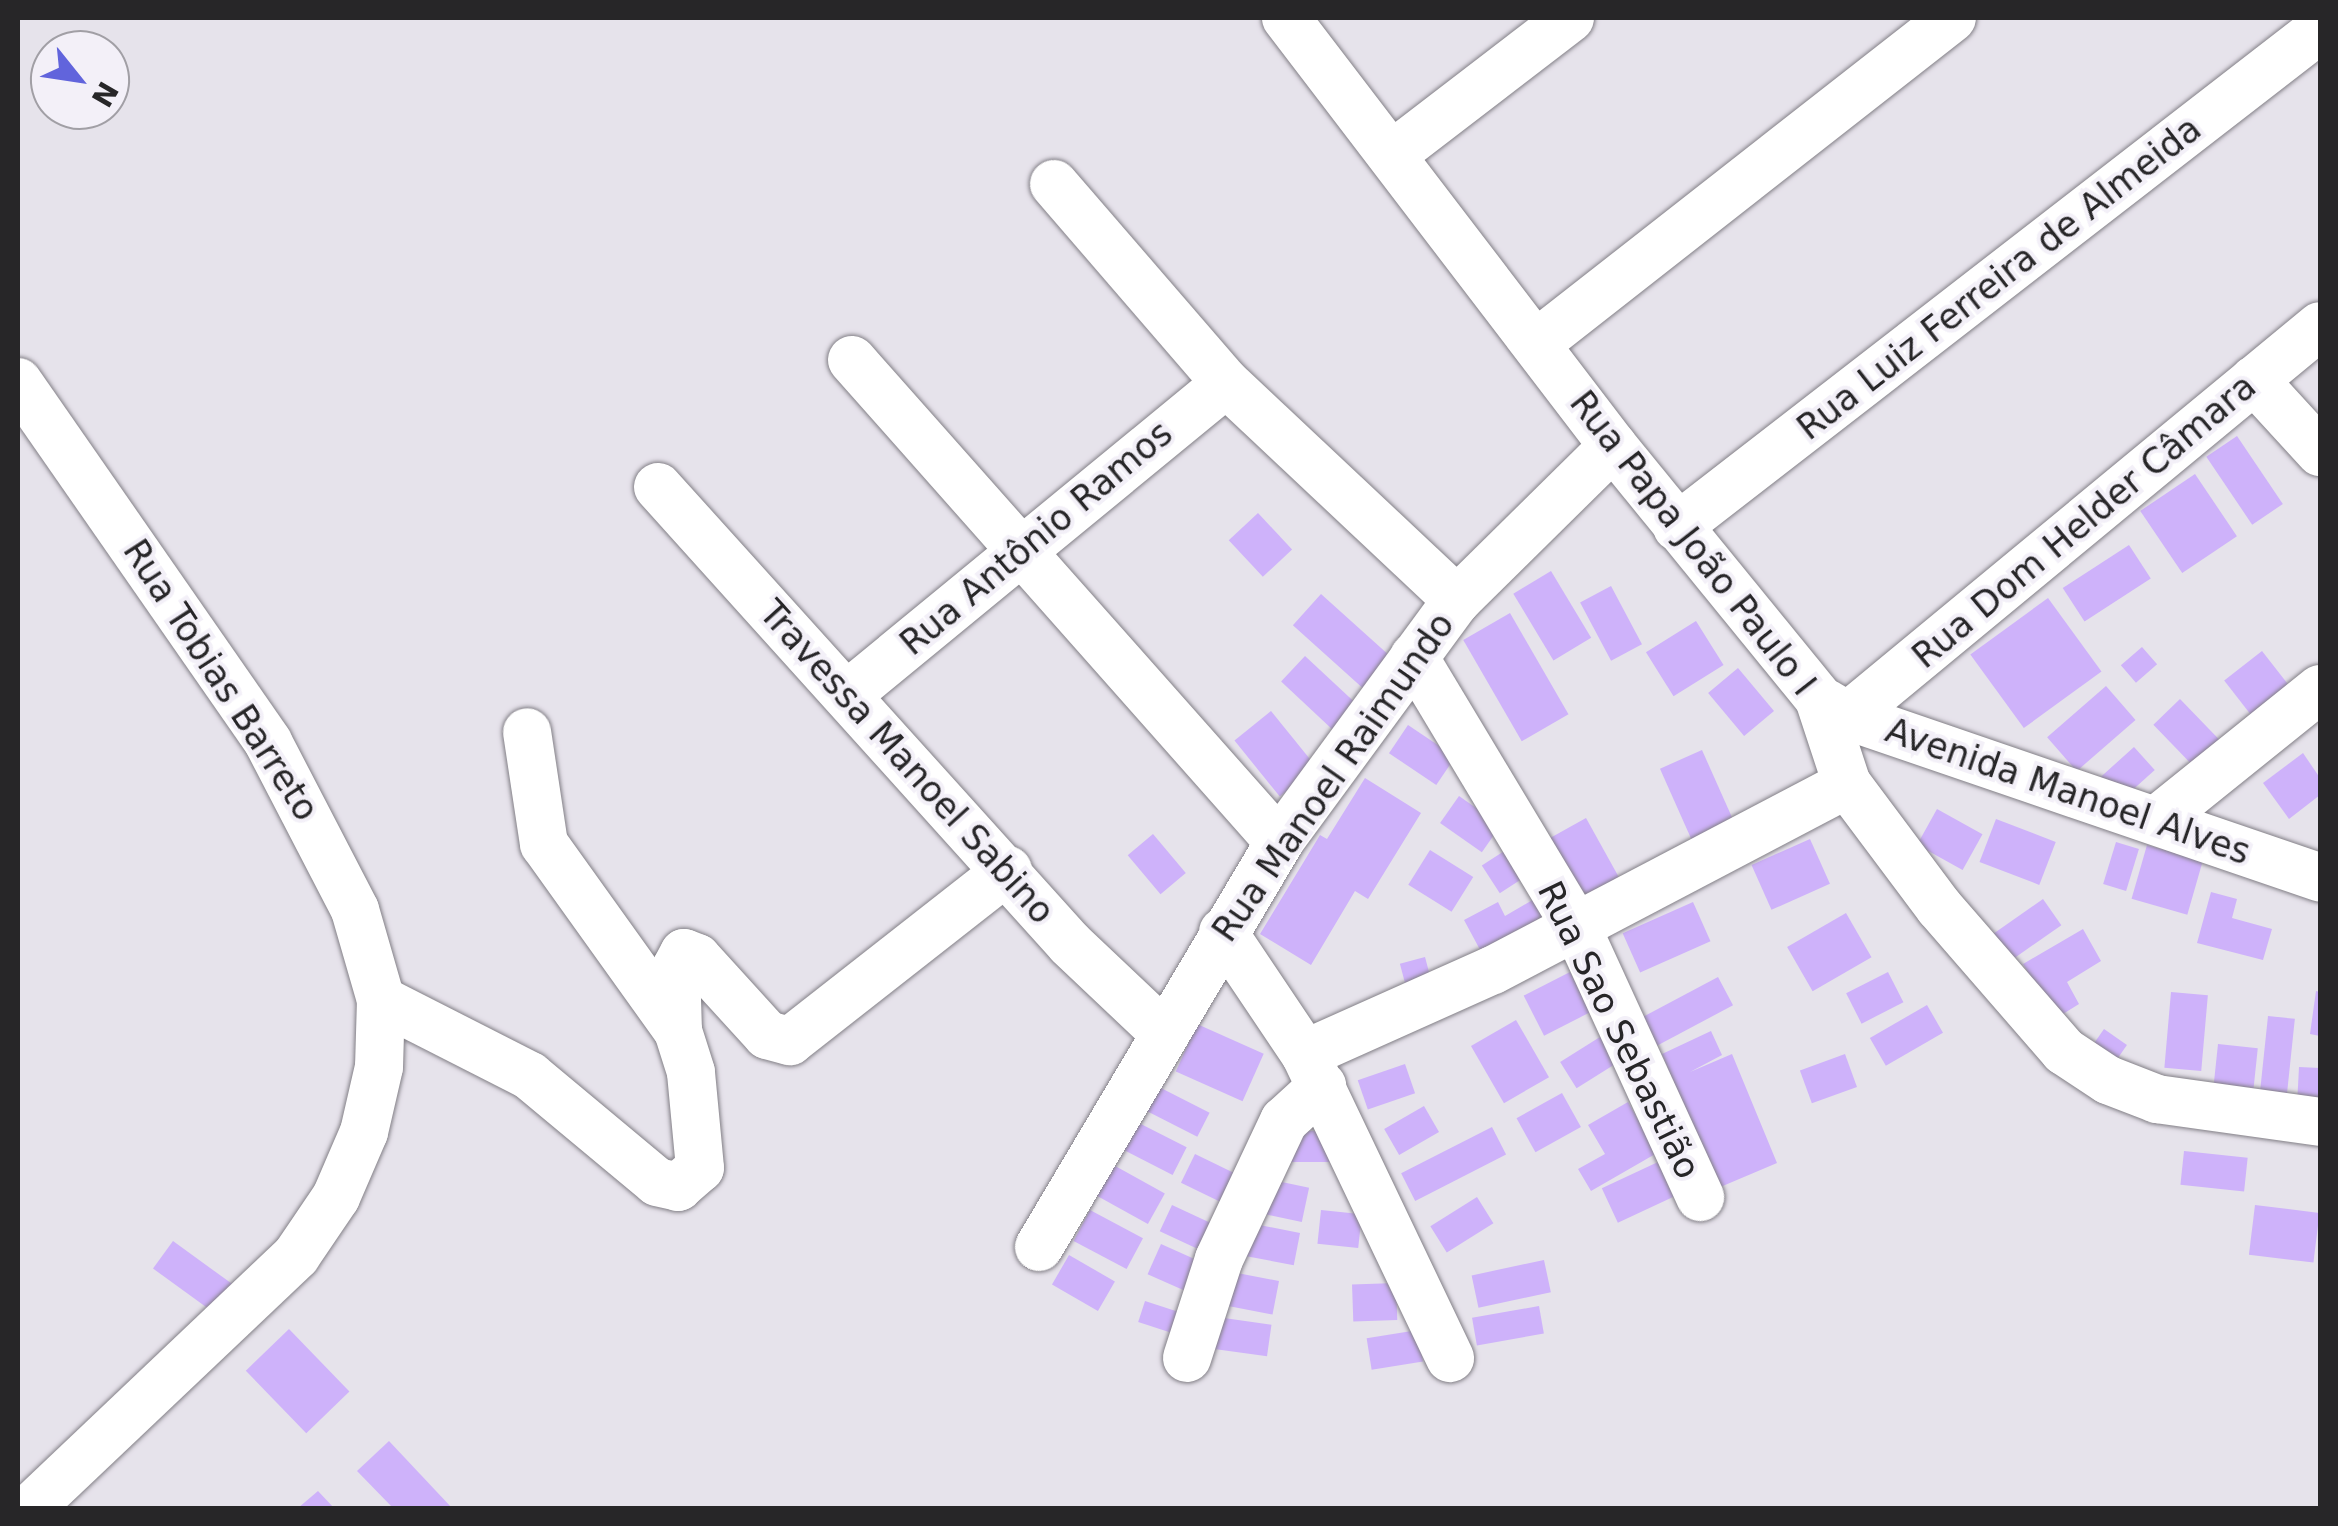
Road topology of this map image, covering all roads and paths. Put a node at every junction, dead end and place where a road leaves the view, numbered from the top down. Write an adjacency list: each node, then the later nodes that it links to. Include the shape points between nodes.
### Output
1 (1286, 18): 5 (street, Rua Papa João Paulo I)
2 (1570, 18): 5 (street)
3 (1952, 18): 8 (street)
4 (2320, 29): 16 (street, Rua Luiz Ferreira de Almeida)
5 (1393, 154): 8 (street, Rua Papa João Paulo I)
6 (1054, 184): 12 (street)
7 (2320, 326): 10 (street, Rua Dom Helder Câmara)
8 (1537, 344): 13 (street, Rua Papa João Paulo I)
9 (852, 360): 17 (street)
10 (2254, 380): 14 (street); 22 (street, Rua Dom Helder Câmara)
11 (18, 382): 31 (street, Rua Tobias Barreto, via 268,742 355,910)
12 (1226, 383): 17 (street, Rua Antônio Ramos); 18 (street)
13 (1613, 446): 16 (street, Rua Papa João Paulo I); 18 (street, Rua Manoel Raimundo)
14 (2320, 452)
15 (658, 487): 21 (street, Travessa Manoel Sabino)
16 (1677, 527): 22 (street, Rua Papa João Paulo I)
17 (1015, 552): 21 (street, Rua Antônio Ramos); 26 (street)
18 (1457, 600): 19 (street, Rua Manoel Raimundo)
19 (1414, 656): 26 (street, Rua Manoel Raimundo); 29 (street, Rua Sao Sebastião)
20 (2320, 690): 25 (street)
21 (848, 694): 27 (street, Travessa Manoel Sabino)
22 (1833, 707): 24 (street, Rua Papa João Paulo I); 25 (street, Avenida Manoel Alves)
23 (527, 732): 32 (street, via 544,844)
24 (1847, 784): 29 (street); 35 (street, Rua Papa João Paulo I, via 1939,906 2064,1051 2108,1080 2157,1099)
25 (2157, 820): 28 (street, Avenida Manoel Alves)
26 (1278, 842): 30 (street, Rua Manoel Raimundo)
27 (1008, 870): 32 (street, via 800,1039 768,1035 693,954 684,953 676,968); 33 (street, Travessa Manoel Sabino, via 1070,944)
28 (2320, 878)
29 (1577, 928): 34 (street); 36 (street, Rua Sao Sebastião)
30 (1223, 932): 33 (street, Rua Manoel Raimundo); 34 (street)
31 (381, 1000): 32 (street, via 530,1076 668,1186 688,1184 700,1168 691,1072); 40 (street, Rua Tobias Barreto, via 379,1068 364,1132 336,1197 296,1256)
32 (678, 1030)
33 (1162, 1031): 37 (street, Rua Manoel Raimundo)
34 (1314, 1070): 38 (street, via 1219,1259); 39 (street)
35 (2320, 1122)
36 (1700, 1198)
37 (1040, 1247)
38 (1187, 1358)
39 (1450, 1358)
40 (34, 1507)

